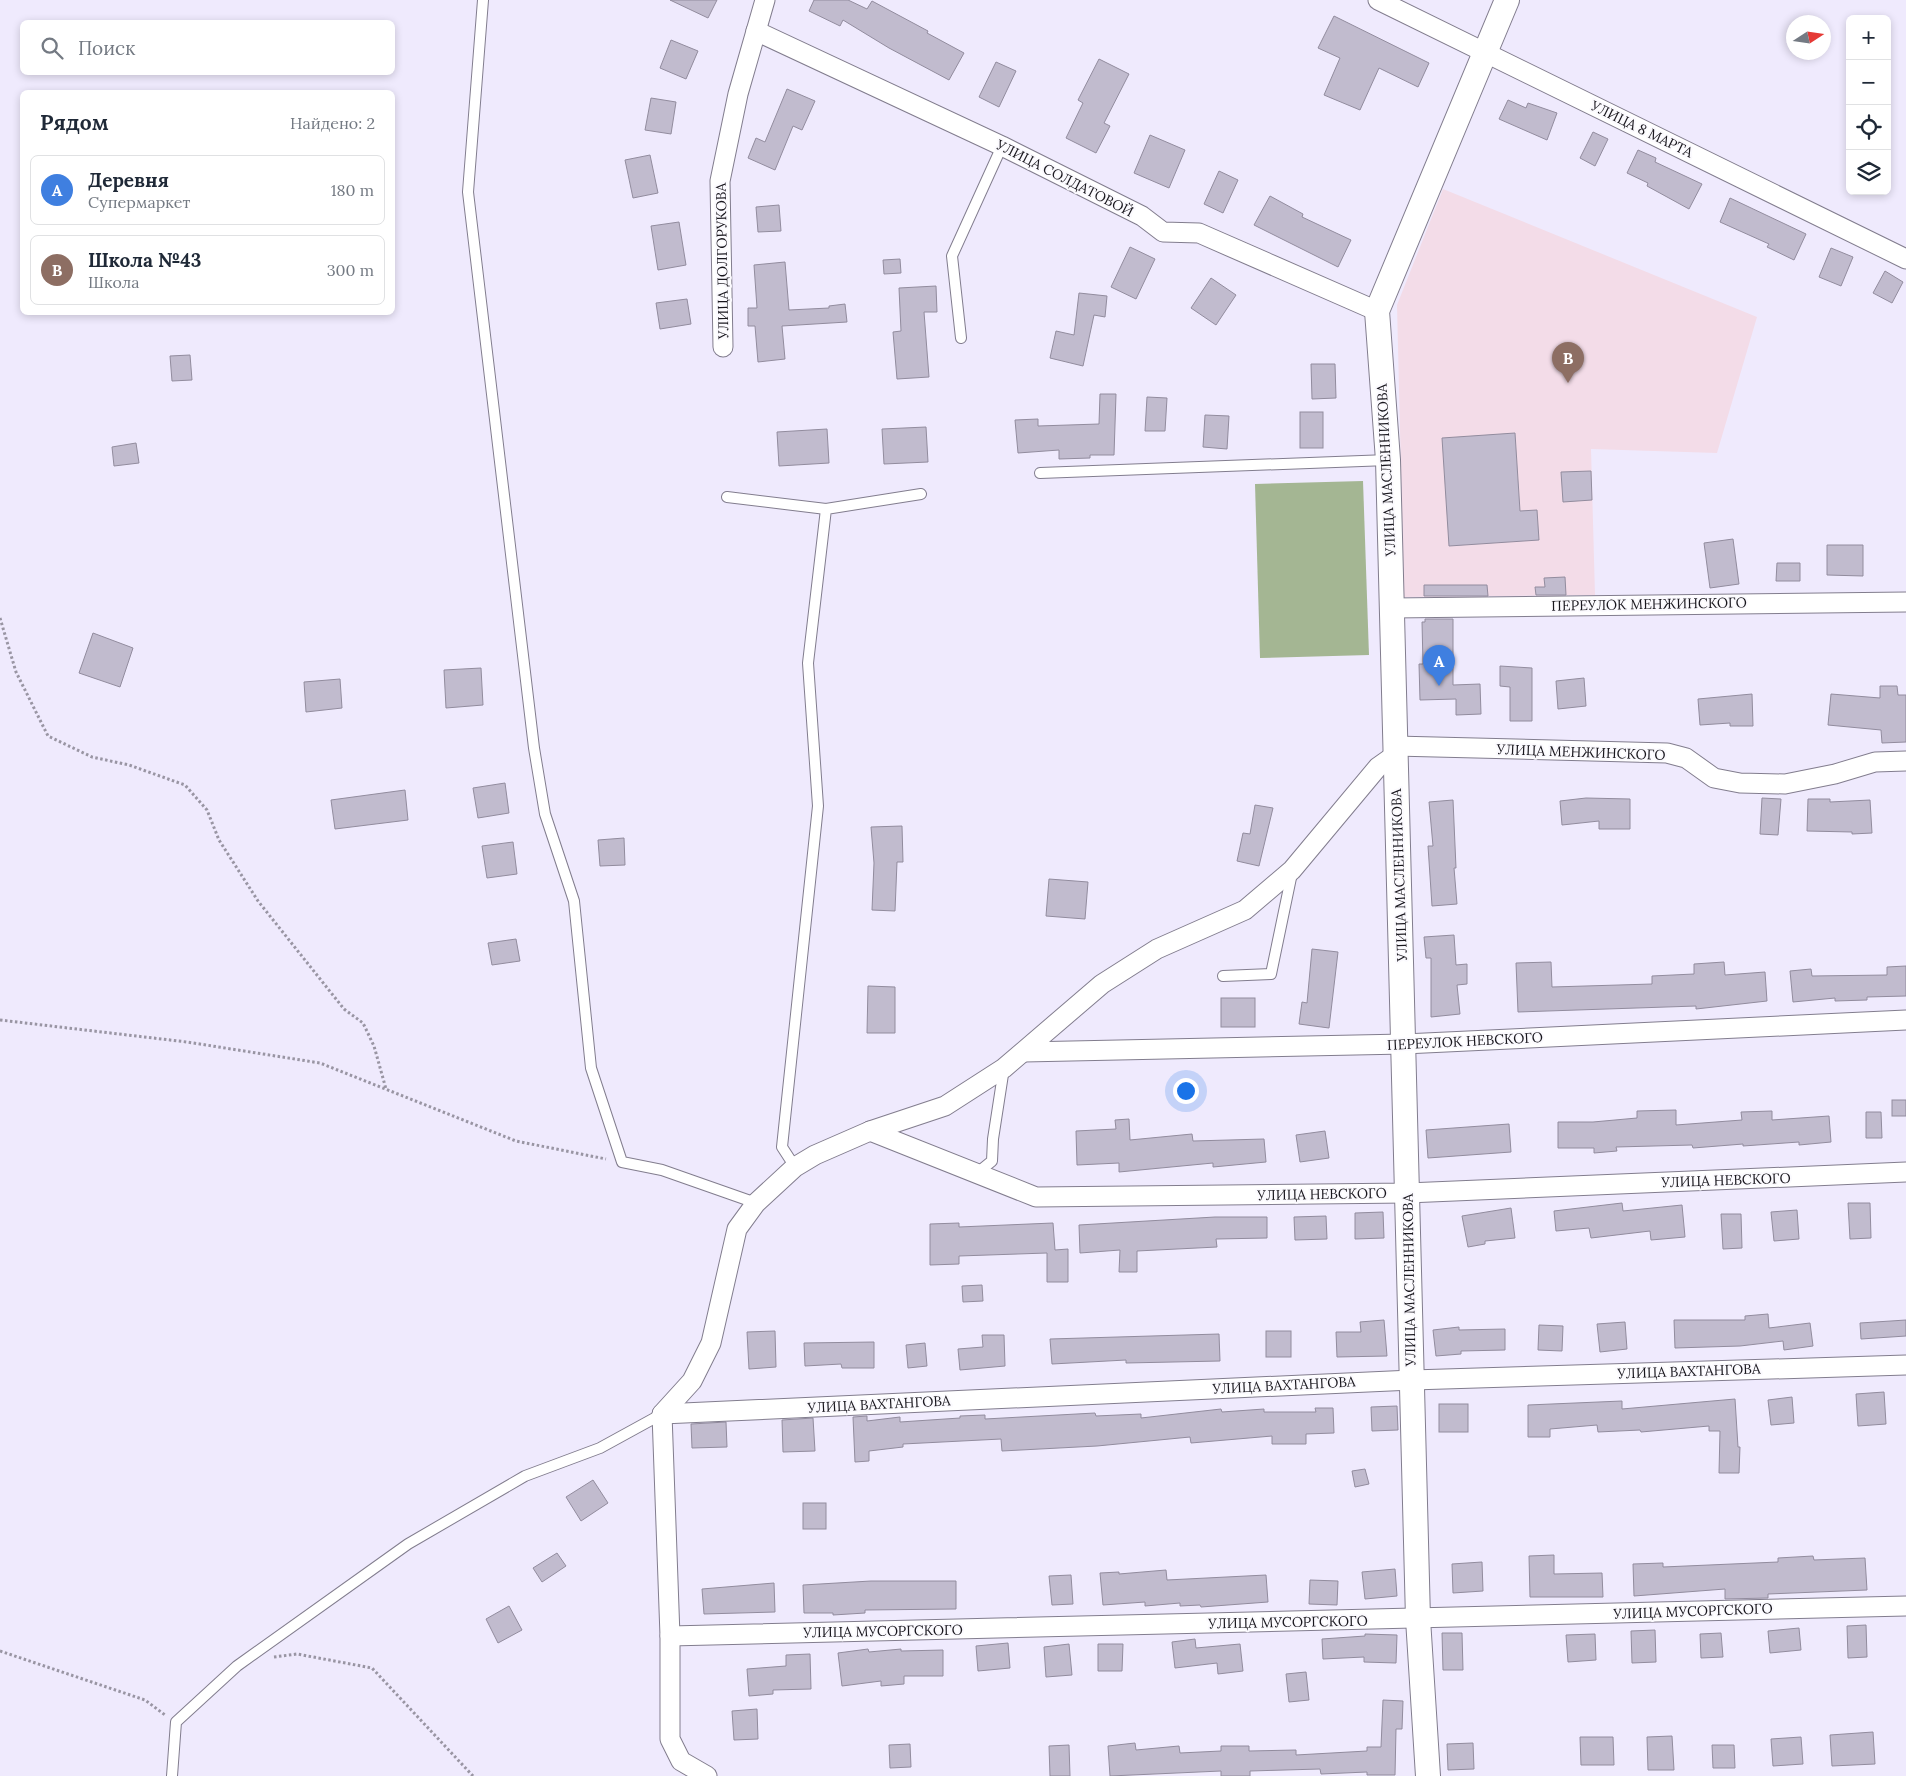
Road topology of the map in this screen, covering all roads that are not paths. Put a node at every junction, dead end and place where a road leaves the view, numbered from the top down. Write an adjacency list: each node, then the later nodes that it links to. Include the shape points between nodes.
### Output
1 (483, 0): 32 (lane, via 468,192 534,748 546,814 574,901 591,1068 622,1162 662,1170)
2 (765, 0): 5 (street, УЛИЦА ДОЛГОРУКОВА)
3 (1378, 0): 6 (street, УЛИЦА 8 МАРТА)
4 (1507, 0): 6 (street, УЛИЦА МАСЛЕННИКОВА)
5 (756, 32): 7 (street, УЛИЦА СОЛДАТОВОЙ); 11 (street, УЛИЦА ДОЛГОРУКОВА, via 738,94 720,181)
6 (1484, 52): 8 (street, УЛИЦА 8 МАРТА); 9 (street, УЛИЦА МАСЛЕННИКОВА)
7 (1002, 146): 9 (street, УЛИЦА СОЛДАТОВОЙ, via 1142,216 1163,232 1199,233); 10 (lane, via 952,256)
8 (1906, 258)
9 (1377, 311): 12 (street, УЛИЦА МАСЛЕННИКОВА)
10 (961, 338)
11 (722, 347)
12 (1388, 460): 13 (lane); 18 (street, УЛИЦА МАСЛЕННИКОВА)
13 (1040, 473)
14 (920, 494): 16 (lane)
15 (727, 497): 16 (lane)
16 (826, 509): 28 (lane, via 808,663 818,806 782,1147)
17 (1906, 602): 18 (street, ПЕРЕУЛОК МЕНЖИНСКОГО)
18 (1392, 608): 19 (street, УЛИЦА МАСЛЕННИКОВА)
19 (1395, 751): 20 (street, УЛИЦА МЕНЖИНСКОГО, via 1668,753 1686,758 1714,778 1740,783 1785,784 1875,762); 21 (street); 24 (street, УЛИЦА МАСЛЕННИКОВА)
20 (1906, 761)
21 (1292, 870): 22 (lane, via 1271,974); 25 (street, via 1245,910 1157,949 1102,984)
22 (1224, 976)
23 (1906, 1020): 24 (street, ПЕРЕУЛОК НЕВСКОГО)
24 (1404, 1044): 25 (street, ПЕРЕУЛОК НЕВСКОГО); 31 (street, УЛИЦА МАСЛЕННИКОВА)
25 (1024, 1052): 26 (street)
26 (1004, 1068): 27 (street, via 945,1106); 30 (lane, via 992,1161)
27 (870, 1131): 28 (street); 30 (street, УЛИЦА НЕВСКОГО)
28 (795, 1167): 32 (street)
29 (1906, 1172): 31 (street, УЛИЦА НЕВСКОГО)
30 (976, 1174): 31 (street, УЛИЦА НЕВСКОГО, via 1036,1197)
31 (1407, 1193): 34 (street, УЛИЦА МАСЛЕННИКОВА)
32 (756, 1203): 35 (street, via 737,1229 711,1343 692,1381)
33 (1906, 1365): 34 (street, УЛИЦА ВАХТАНГОВА)
34 (1412, 1380): 35 (street, УЛИЦА ВАХТАНГОВА); 37 (street, УЛИЦА МАСЛЕННИКОВА)
35 (662, 1414): 38 (street); 39 (lane, via 600,1448 525,1476 408,1544 246,1660 176,1722)
36 (1906, 1606): 37 (street, УЛИЦА МУСОРГСКОГО)
37 (1418, 1619): 38 (street, УЛИЦА МУСОРГСКОГО); 41 (street, УЛИЦА МАСЛЕННИКОВА)
38 (670, 1636): 40 (street, via 670,1739 681,1761)
39 (172, 1776)
40 (707, 1776)
41 (1428, 1776)

